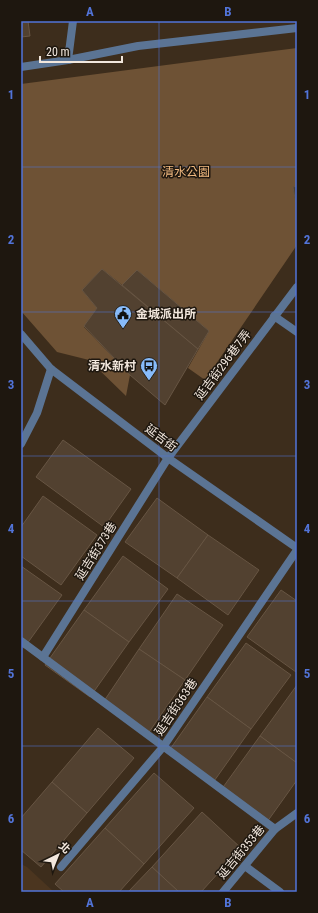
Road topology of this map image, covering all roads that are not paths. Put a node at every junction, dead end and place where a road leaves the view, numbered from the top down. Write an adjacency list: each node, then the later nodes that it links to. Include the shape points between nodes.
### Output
1 (73, 21): 3 (street)
2 (297, 28): 3 (street, via 138,46)
3 (68, 60): 4 (street)
4 (21, 67)
5 (297, 287): 6 (street, 延吉街296巷7弄)
6 (274, 316): 7 (street); 11 (street, 延吉街296巷7弄)
7 (297, 332)
8 (21, 334): 9 (street, 延吉街)
9 (51, 369): 10 (street, via 37,413); 11 (street, 延吉街)
10 (21, 444)
11 (168, 458): 12 (street, 延吉街); 14 (street, 延吉街373巷)
12 (297, 549): 15 (street, 延吉街363巷)
13 (21, 641): 14 (street)
14 (43, 657): 15 (street)
15 (163, 747): 17 (street); 19 (street, 延吉街363巷)
16 (297, 813): 17 (street, 延吉街353巷)
17 (275, 830): 18 (street, 延吉街353巷)
18 (245, 866): 20 (street, 延吉街353巷); 21 (street)
19 (61, 867)
20 (223, 892)
21 (280, 892)

